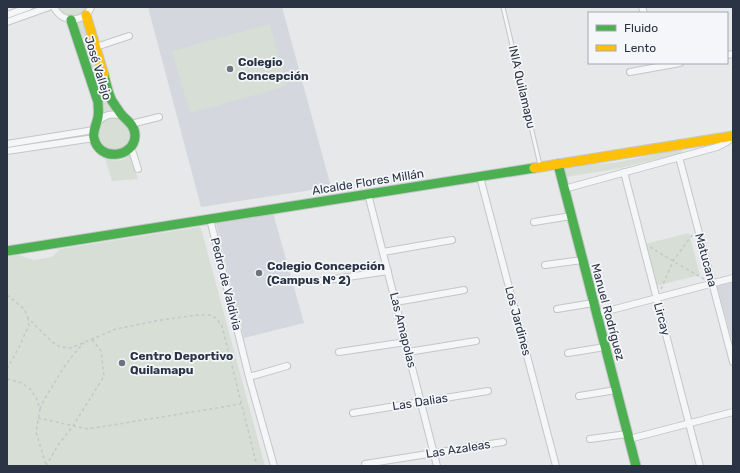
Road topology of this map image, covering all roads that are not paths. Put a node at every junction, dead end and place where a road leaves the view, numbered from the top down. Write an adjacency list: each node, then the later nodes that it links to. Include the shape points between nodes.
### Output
1 (30, 7): 6 (street)
2 (49, 7): 9 (street)
3 (54, 7): 8 (street, via 60,16)
4 (91, 7): 7 (street)
5 (503, 7): 25 (lane, INIA Quilamapu)
6 (7, 15)
7 (86, 15): 8 (street); 11 (street, José Vallejo)
8 (71, 20): 18 (street, José Vallejo, via 98,102 99,112)
9 (7, 22)
10 (129, 36): 11 (street, José Vallejo)
11 (96, 47): 15 (street, José Vallejo, via 111,98)
12 (668, 64): 13 (street)
13 (657, 65): 14 (street)
14 (630, 72)
15 (123, 116): 17 (street, José Vallejo); 18 (street, José Vallejo, via 108,115 102,118)
16 (159, 117): 17 (street)
17 (131, 124): 21 (street, via 135,136)
18 (95, 130): 20 (street); 21 (street, via 97,146 103,152 119,155); 22 (street)
19 (733, 136): 23 (street, Alcalde Flores Millán, via 722,145); 24 (street, Alcalde Flores Millán)
20 (7, 144)
21 (131, 147): 26 (street)
22 (7, 150)
23 (679, 157): 27 (street, Alcalde Flores Millán); 42 (street, Matucana)
24 (558, 164): 25 (street, Alcalde Flores Millán); 29 (street, Manuel Rodríguez)
25 (541, 167): 28 (street, Alcalde Flores Millán)
26 (138, 169)
27 (624, 172): 29 (street, Alcalde Flores Millán); 44 (street, Lircay)
28 (480, 176): 30 (street, Alcalde Flores Millán); 72 (street, Los Jardines)
29 (564, 189): 31 (street, Manuel Rodríguez)
30 (368, 194): 32 (street, Alcalde Flores Millán); 36 (street, Las Amapolas)
31 (571, 216): 33 (street); 37 (street, Manuel Rodríguez)
32 (210, 219): 35 (street, Alcalde Flores Millán); 57 (street, Pedro de Valdivia)
33 (534, 222)
34 (452, 240): 36 (street)
35 (7, 251)
36 (383, 252): 39 (street, Las Amapolas)
37 (582, 260): 38 (street); 46 (street, Manuel Rodríguez)
38 (545, 265)
39 (388, 271): 41 (street); 45 (street, Las Amapolas)
40 (733, 278): 42 (street)
41 (321, 281)
42 (712, 283): 44 (street); 55 (street, Matucana)
43 (464, 290): 45 (street)
44 (657, 298): 48 (street); 64 (street, Lircay)
45 (396, 302): 50 (street, Las Amapolas)
46 (593, 303): 47 (street); 48 (street, Manuel Rodríguez)
47 (557, 309)
48 (596, 314): 51 (street, Manuel Rodríguez)
49 (476, 341): 53 (street)
50 (406, 342): 52 (street); 53 (street, Las Amapolas)
51 (605, 347): 54 (street); 58 (street, Manuel Rodríguez)
52 (339, 352)
53 (408, 352): 61 (street, Las Amapolas)
54 (568, 353)
55 (733, 362)
56 (287, 366): 57 (street)
57 (249, 377): 70 (street, Pedro de Valdivia)
58 (616, 390): 60 (street); 65 (street, Manuel Rodríguez)
59 (488, 391): 61 (street, Las Dalias)
60 (579, 396)
61 (421, 402): 63 (street, Las Dalias); 68 (street, Las Amapolas)
62 (733, 412): 64 (street)
63 (353, 413)
64 (689, 423): 65 (street); 74 (street, Lircay)
65 (628, 436): 66 (street); 73 (street, Manuel Rodríguez)
66 (590, 439)
67 (503, 442): 68 (street, Las Azaleas)
68 (433, 453): 69 (street, Las Azaleas); 71 (street, Las Amapolas)
69 (365, 464)
70 (274, 466)
71 (437, 466)
72 (556, 466)
73 (636, 466)
74 (700, 466)

